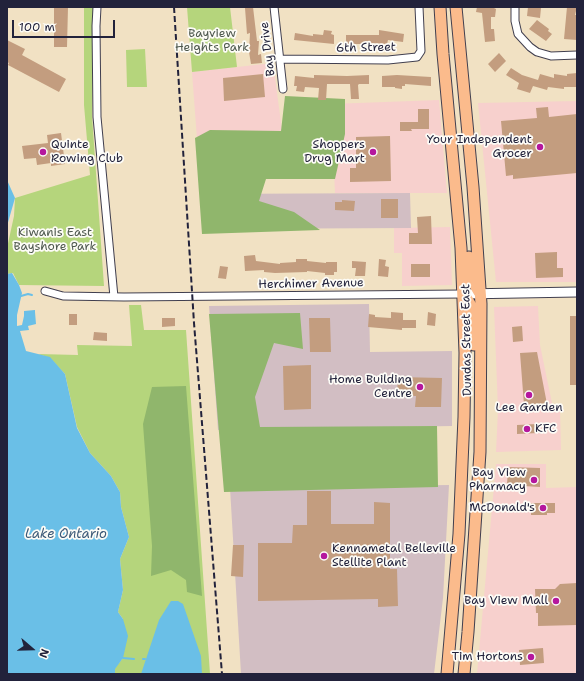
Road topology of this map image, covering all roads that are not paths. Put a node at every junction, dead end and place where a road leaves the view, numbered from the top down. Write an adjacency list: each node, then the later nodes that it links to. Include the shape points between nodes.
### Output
1 (97, 7): 15 (street, via 97,117)
2 (274, 7): 8 (street, Bay Drive)
3 (419, 7): 8 (street, 6th Street, via 421,51 416,57 388,60)
4 (440, 7): 10 (main road, Dundas Street East)
5 (456, 7): 13 (main road, Dundas Street East)
6 (515, 7): 7 (street, via 518,34 530,47 551,56)
7 (577, 56)
8 (280, 59): 9 (street, Bay Drive)
9 (283, 89)
10 (459, 223): 13 (main road, via 466,238 472,280); 14 (main road, Dundas Street East)
11 (45, 291): 15 (street, Herchimer Avenue, via 63,296)
12 (577, 292): 13 (street, Herchimer Avenue)
13 (480, 293): 14 (street, Herchimer Avenue); 16 (main road, Dundas Street East)
14 (463, 294): 15 (street, Herchimer Avenue); 16 (main road, via 470,304 475,356); 17 (main road, Dundas Street East, via 464,424 459,534)
15 (114, 297)
16 (481, 374): 18 (main road, Dundas Street East, via 480,452)
17 (447, 674)
18 (464, 674)

